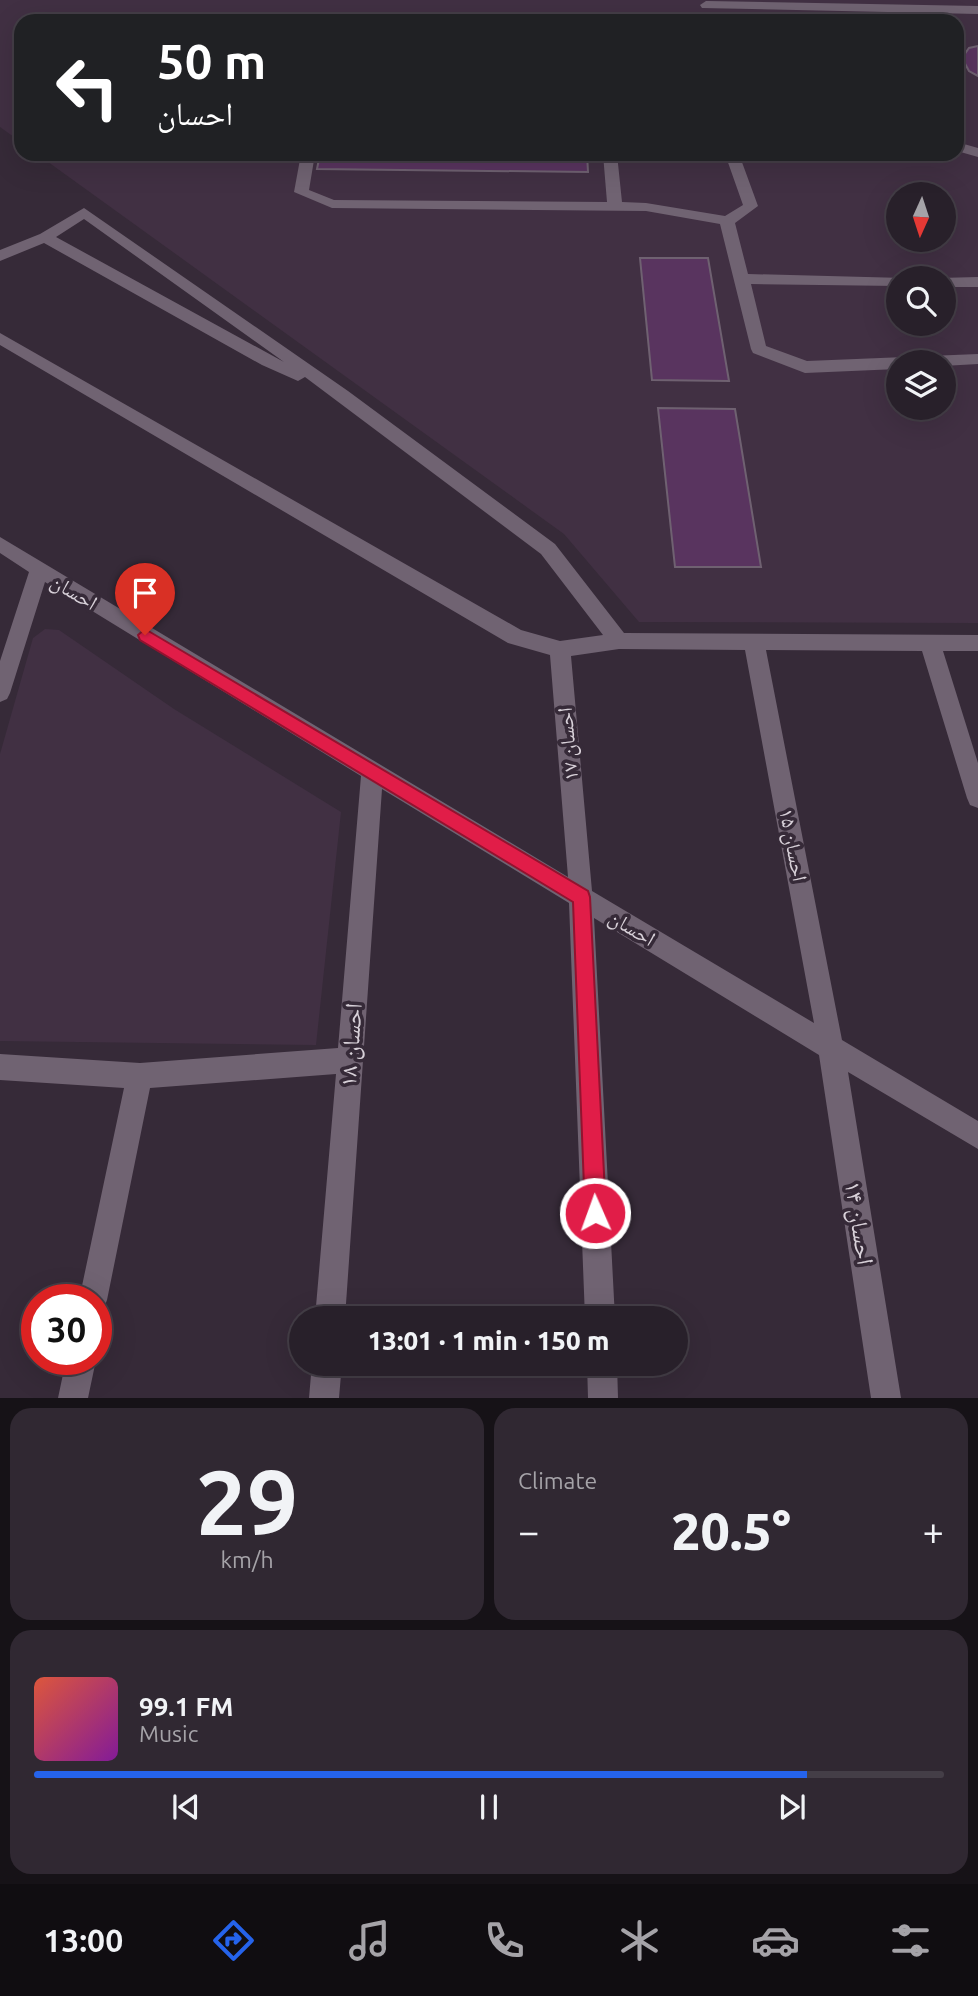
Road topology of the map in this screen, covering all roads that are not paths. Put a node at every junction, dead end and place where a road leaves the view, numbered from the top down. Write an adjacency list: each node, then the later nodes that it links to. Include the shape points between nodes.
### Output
1 (705, 3): 2 (street)
2 (978, 10)
3 (306, 161): 6 (street, via 301,192 332,204)
4 (611, 161): 6 (street)
5 (735, 161): 7 (street, via 751,206)
6 (615, 207): 7 (street, via 646,207)
7 (727, 221): 10 (street)
8 (45, 237): 9 (street); 18 (street, via 268,361); 18 (street, via 84,212)
9 (0, 256)
10 (740, 279): 11 (street); 17 (street, via 760,349 805,367)
11 (886, 281)
12 (956, 282): 13 (street)
13 (978, 282)
14 (0, 338): 25 (street, via 515,637)
15 (974, 356): 16 (street)
16 (956, 358)
17 (886, 364)
18 (342, 395): 21 (street, via 548,549)
19 (0, 544): 20 (street, احسان)
20 (39, 571): 26 (street); 27 (street, احسان)
21 (619, 641): 22 (street); 25 (street)
22 (754, 643): 23 (street); 30 (street, احسان ۱۵)
23 (930, 643): 24 (street); 28 (street)
24 (978, 643)
25 (560, 649): 29 (street, احسان ۱۷)
26 (0, 693)
27 (372, 771): 29 (street, احسان); 31 (street, احسان ۱۸)
28 (978, 797)
29 (581, 897): 30 (street, احسان); 37 (street, احسان ۱۷)
30 (831, 1048): 34 (street, احسان); 44 (street, احسان ۱۴)
31 (350, 1060): 33 (street); 36 (street, احسان ۱۸)
32 (0, 1067): 33 (street)
33 (140, 1076): 35 (street)
34 (978, 1136)
35 (96, 1284)
36 (331, 1306)
37 (599, 1306)
38 (78, 1375): 41 (street)
39 (326, 1376): 42 (street)
40 (602, 1376): 43 (street)
41 (73, 1398)
42 (324, 1398)
43 (603, 1398)
44 (886, 1398)

